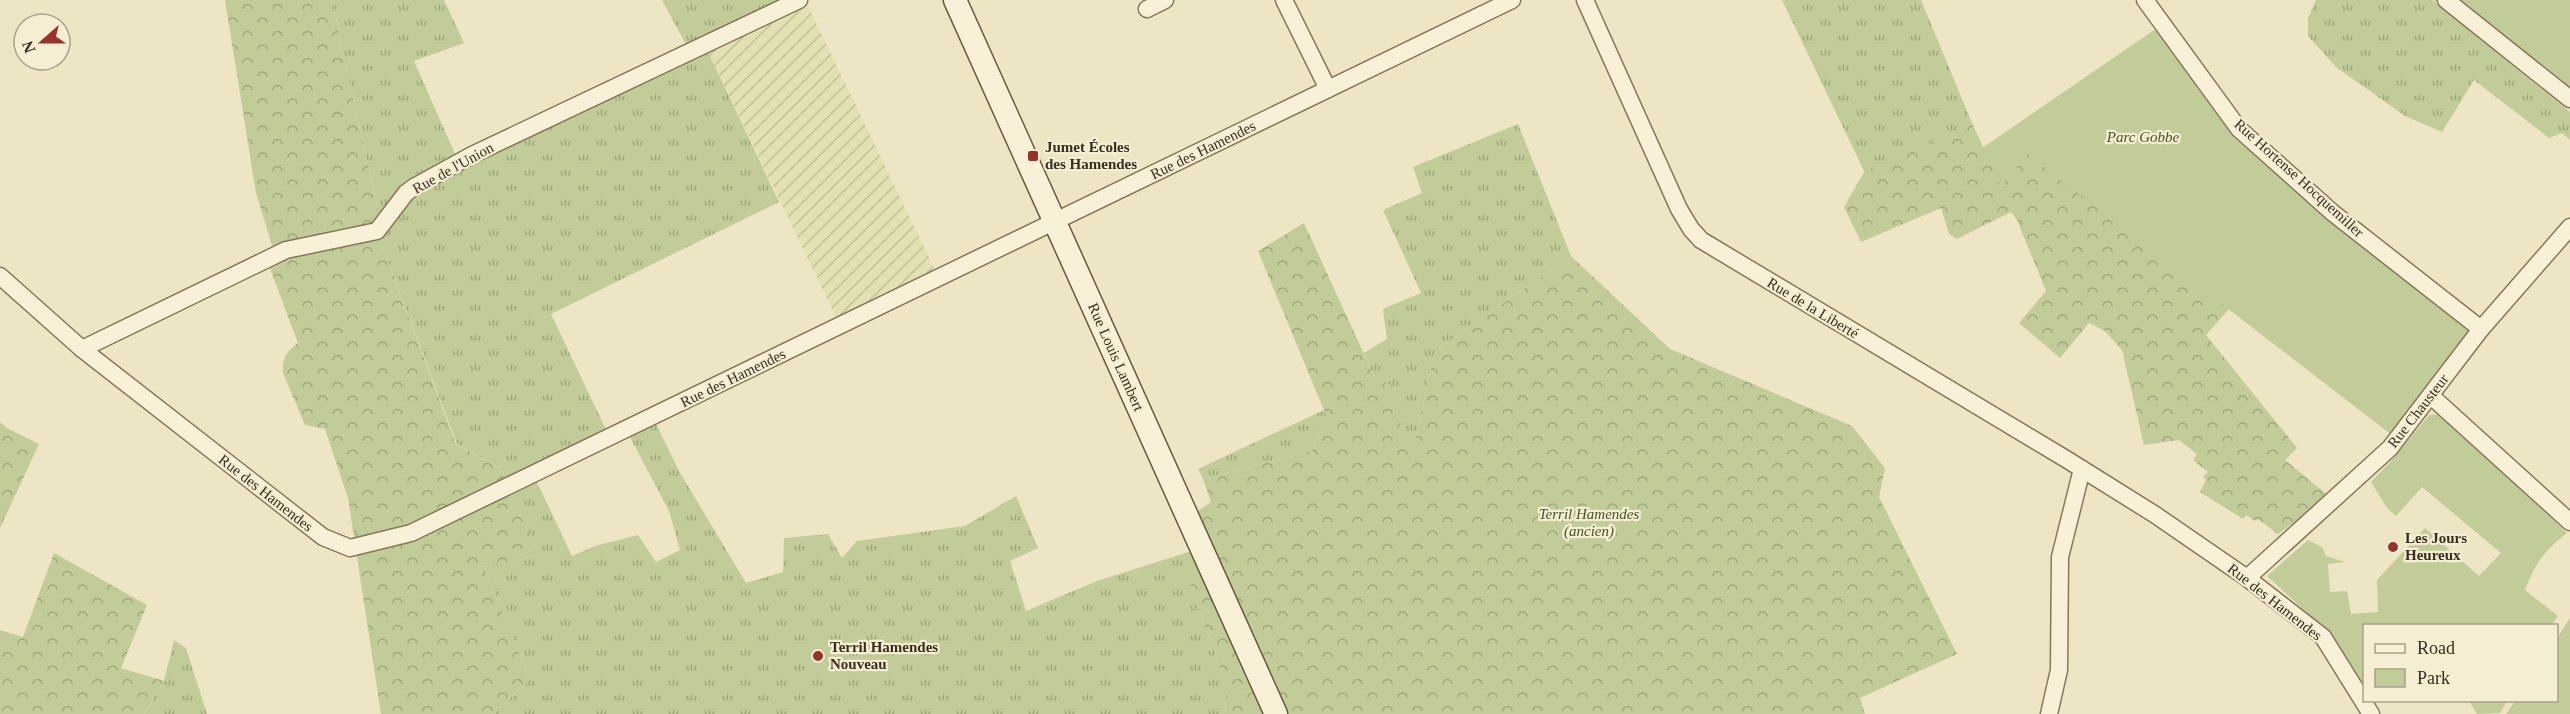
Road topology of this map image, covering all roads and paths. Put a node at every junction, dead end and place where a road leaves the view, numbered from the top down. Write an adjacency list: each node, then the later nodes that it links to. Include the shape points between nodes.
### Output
1 (799, 0): 16 (street, Rue de l'Union, via 424,181 406,193 372,234 286,250)
2 (955, 0): 12 (street, Rue Louis Lambert)
3 (1164, 0): 9 (street)
4 (1284, 0): 10 (street)
5 (1512, 0): 10 (street, Rue des Hamendes)
6 (1584, 0): 18 (street, Rue de la Liberté, via 1679,208 1701,240)
7 (2145, 0): 15 (street, Rue Hortense Hocquemiller, via 2239,129 2333,213)
8 (2446, 0): 11 (street)
9 (1147, 9)
10 (1328, 89): 12 (street, Rue des Hamendes)
11 (2570, 99)
12 (1056, 223): 16 (street, Rue des Hamendes, via 399,538 350,548 323,537); 23 (street, Rue Louis Lambert)
13 (2570, 227): 15 (street, Rue Chausteur)
14 (0, 276): 16 (street, Rue des Hamendes)
15 (2481, 330): 17 (street, Rue Chausteur)
16 (82, 349)
17 (2431, 396): 20 (street); 21 (street, Rue Chausteur, via 2390,448)
18 (2082, 469): 19 (street, Rue de la Liberté); 24 (street, via 2060,557 2059,670)
19 (2154, 514): 21 (street, Rue des Hamendes)
20 (2570, 522)
21 (2247, 578): 22 (street, Rue des Hamendes, via 2324,637)
22 (2363, 701)
23 (1276, 714)
24 (2049, 714)

